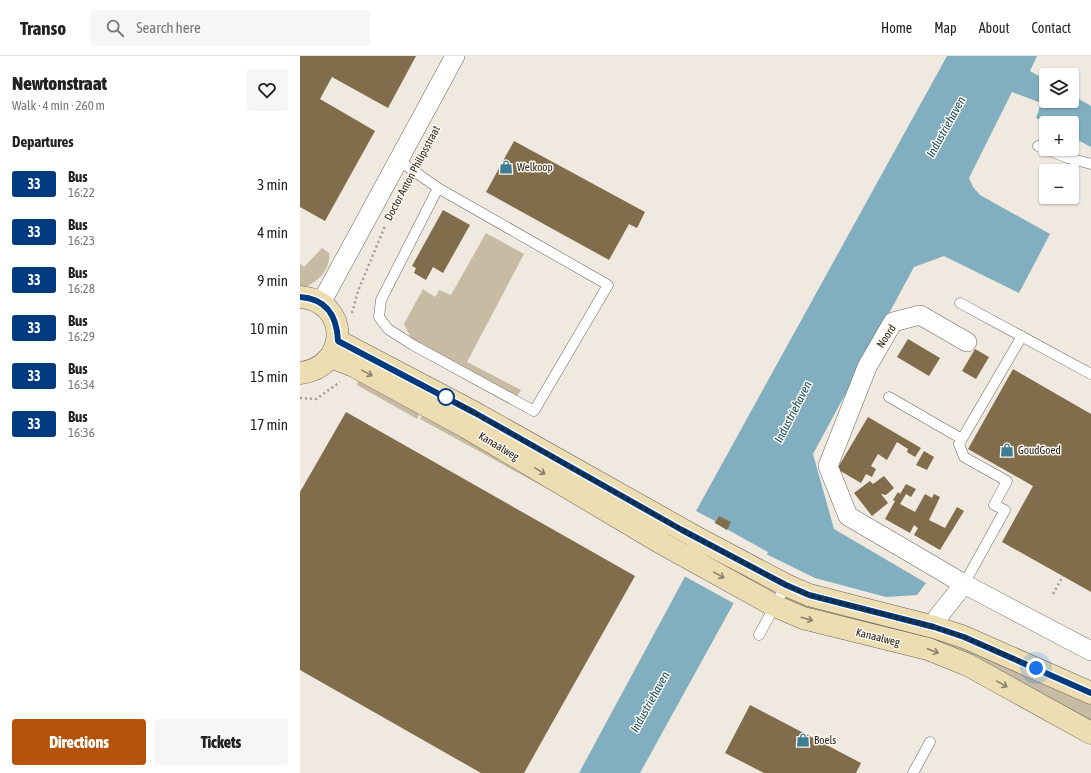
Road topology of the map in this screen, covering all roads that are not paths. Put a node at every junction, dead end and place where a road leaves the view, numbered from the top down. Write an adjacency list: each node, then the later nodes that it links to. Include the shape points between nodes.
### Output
1 (455, 56): 3 (street, Doctor Anton Philipsstraat)
2 (1038, 146): 4 (lane)
3 (398, 160): 5 (lane); 7 (street, Doctor Anton Philipsstraat)
4 (1091, 164)
5 (438, 188): 5 (lane, via 381,300 379,317 388,329 412,345 534,411 608,284)
6 (300, 297): 7 (street)
7 (321, 303): 11 (street, via 331,313 337,326)
8 (960, 303): 9 (lane)
9 (1022, 336): 13 (lane); 15 (lane)
10 (967, 342): 17 (street, Noord, via 920,314 892,322 867,366 828,466 848,516)
11 (334, 349): 12 (street, via 322,366 310,372); 16 (street, Kanaalweg, via 354,366)
12 (300, 373)
13 (1091, 374)
14 (889, 397): 15 (lane)
15 (962, 439): 17 (lane, via 959,444 964,457 1007,481 994,505 1005,510)
16 (666, 538): 18 (street, Kanaalweg, via 701,540); 19 (street, Kanaalweg, one-way to 19, via 691,559)
17 (964, 584): 20 (street, via 937,618); 22 (street)
18 (786, 585): 19 (lane); 20 (street, Kanaalweg, via 809,595)
19 (775, 606): 21 (lane); 24 (street, Kanaalweg, one-way to 24, via 803,618 928,649 968,665)
20 (934, 627): 23 (street, Kanaalweg, via 964,637)
21 (760, 635)
22 (1091, 651)
23 (1091, 693)
24 (1091, 733)
25 (930, 742): 26 (lane)
26 (913, 773)

